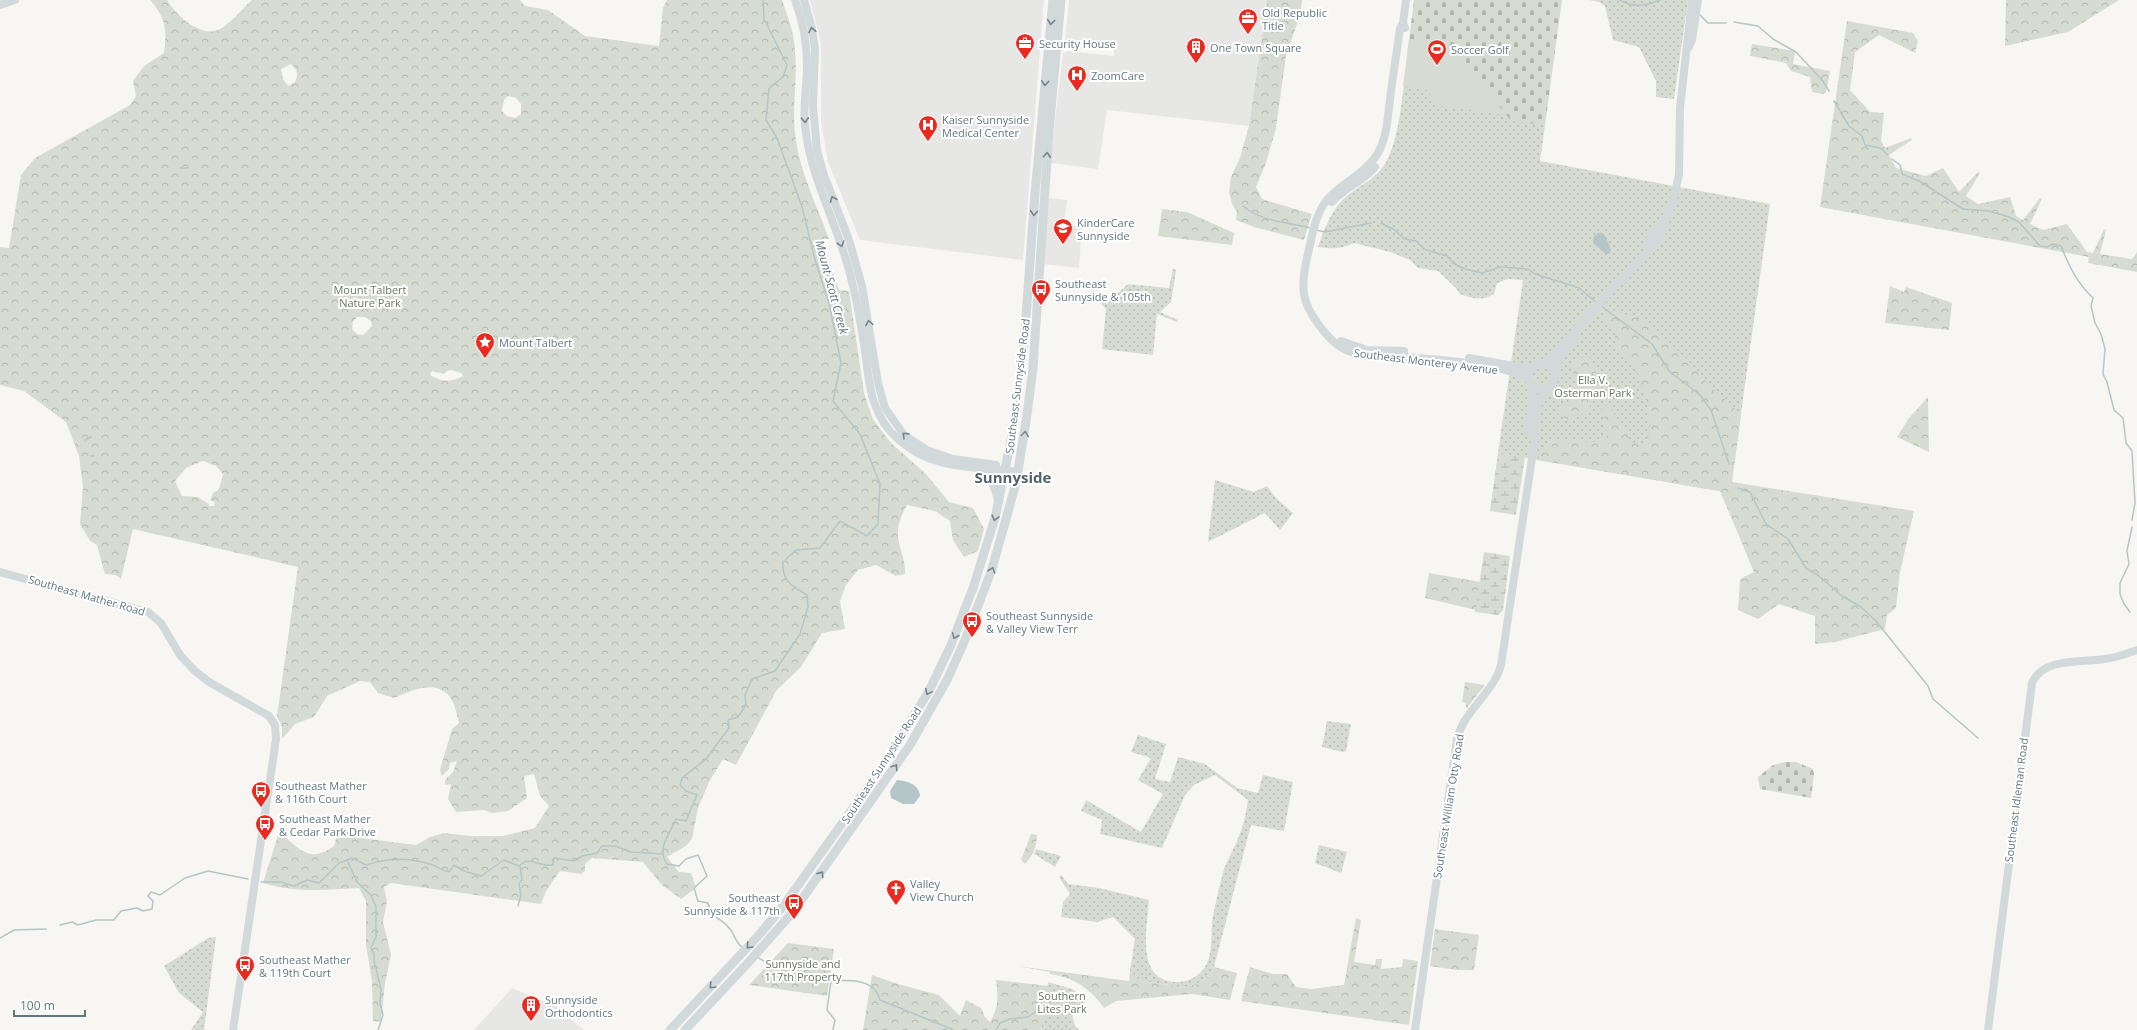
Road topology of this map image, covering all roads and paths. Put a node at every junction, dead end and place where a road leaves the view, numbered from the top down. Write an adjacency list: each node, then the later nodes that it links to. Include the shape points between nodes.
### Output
1 (15, 0): 8 (street)
2 (795, 0): 9 (street)
3 (804, 0): 9 (street, one-way to 3, via 812,29)
4 (1053, 0): 10 (main road, Southeast Sunnyside Road, one-way to 10)
5 (1061, 0): 11 (main road, Southeast Sunnyside Road)
6 (1406, 0): 15 (street, Southeast Monterey Avenue, via 1386,131 1380,150 1364,170 1335,191 1325,203 1310,238 1303,274 1305,299 1311,314)
7 (1696, 2): 14 (street, via 1680,108 1678,181 1665,228 1625,278)
8 (0, 5)
9 (811, 61): 22 (street, via 810,81 817,150 849,240 862,286)
10 (1042, 112): 11 (main road, via 1046,117 1045,129); 12 (main road, Southeast Sunnyside Road)
11 (1049, 131): 13 (main road, Southeast Sunnyside Road, one-way to 11)
12 (1037, 171): 13 (main road, via 1041,177 1040,190); 16 (main road, Southeast Sunnyside Road, one-way to 16)
13 (1044, 193): 18 (main road, Southeast Sunnyside Road)
14 (1581, 326): 17 (street, via 1576,328); 20 (street)
15 (1328, 335): 19 (street, Southeast Monterey Avenue, via 1367,350 1457,357); 21 (street, Southeast Monterey Avenue, via 1331,341 1340,347 1357,354 1475,365 1508,371)
16 (1024, 344): 18 (main road, via 1028,352 1028,365); 26 (main road, Southeast Sunnyside Road)
17 (1545, 364): 19 (street); 20 (street)
18 (1033, 368): 28 (main road, Southeast Sunnyside Road, one-way to 18)
19 (1532, 369): 21 (street)
20 (1554, 371): 24 (street, via 1555,380)
21 (1529, 379): 23 (street)
22 (875, 388): 26 (street, one-way to 22, via 948,458 919,446 904,435 894,422); 27 (street, via 877,408 886,425 910,449 938,463)
23 (1534, 388): 24 (street); 25 (street, Southeast William Otty Road, via 1528,427)
24 (1545, 390): 25 (street, Southeast William Otty Road, via 1535,418)
25 (1532, 450): 35 (street, Southeast William Otty Road, via 1501,665 1492,684 1466,718 1457,739)
26 (1007, 468): 27 (street); 28 (street); 29 (main road, Southeast Sunnyside Road)
27 (979, 470): 29 (main road, via 992,481)
28 (1018, 470): 34 (main road, Southeast Sunnyside Road, one-way to 28, via 767,942 817,880 910,745 940,693 965,640 992,569)
29 (999, 501): 33 (main road, Southeast Sunnyside Road, one-way to 33, via 980,570 960,624 920,708 806,876 739,958)
30 (0, 572): 32 (street, Southeast Mather Road, via 148,612 161,623 180,655 195,671 209,682 263,712 274,723 276,739)
31 (2137, 650): 36 (street, Southeast Idleman Road, via 2110,658 2052,665 2041,671 2032,683)
32 (233, 1030)
33 (670, 1030)
34 (685, 1030)
35 (1415, 1030)
36 (1988, 1030)

